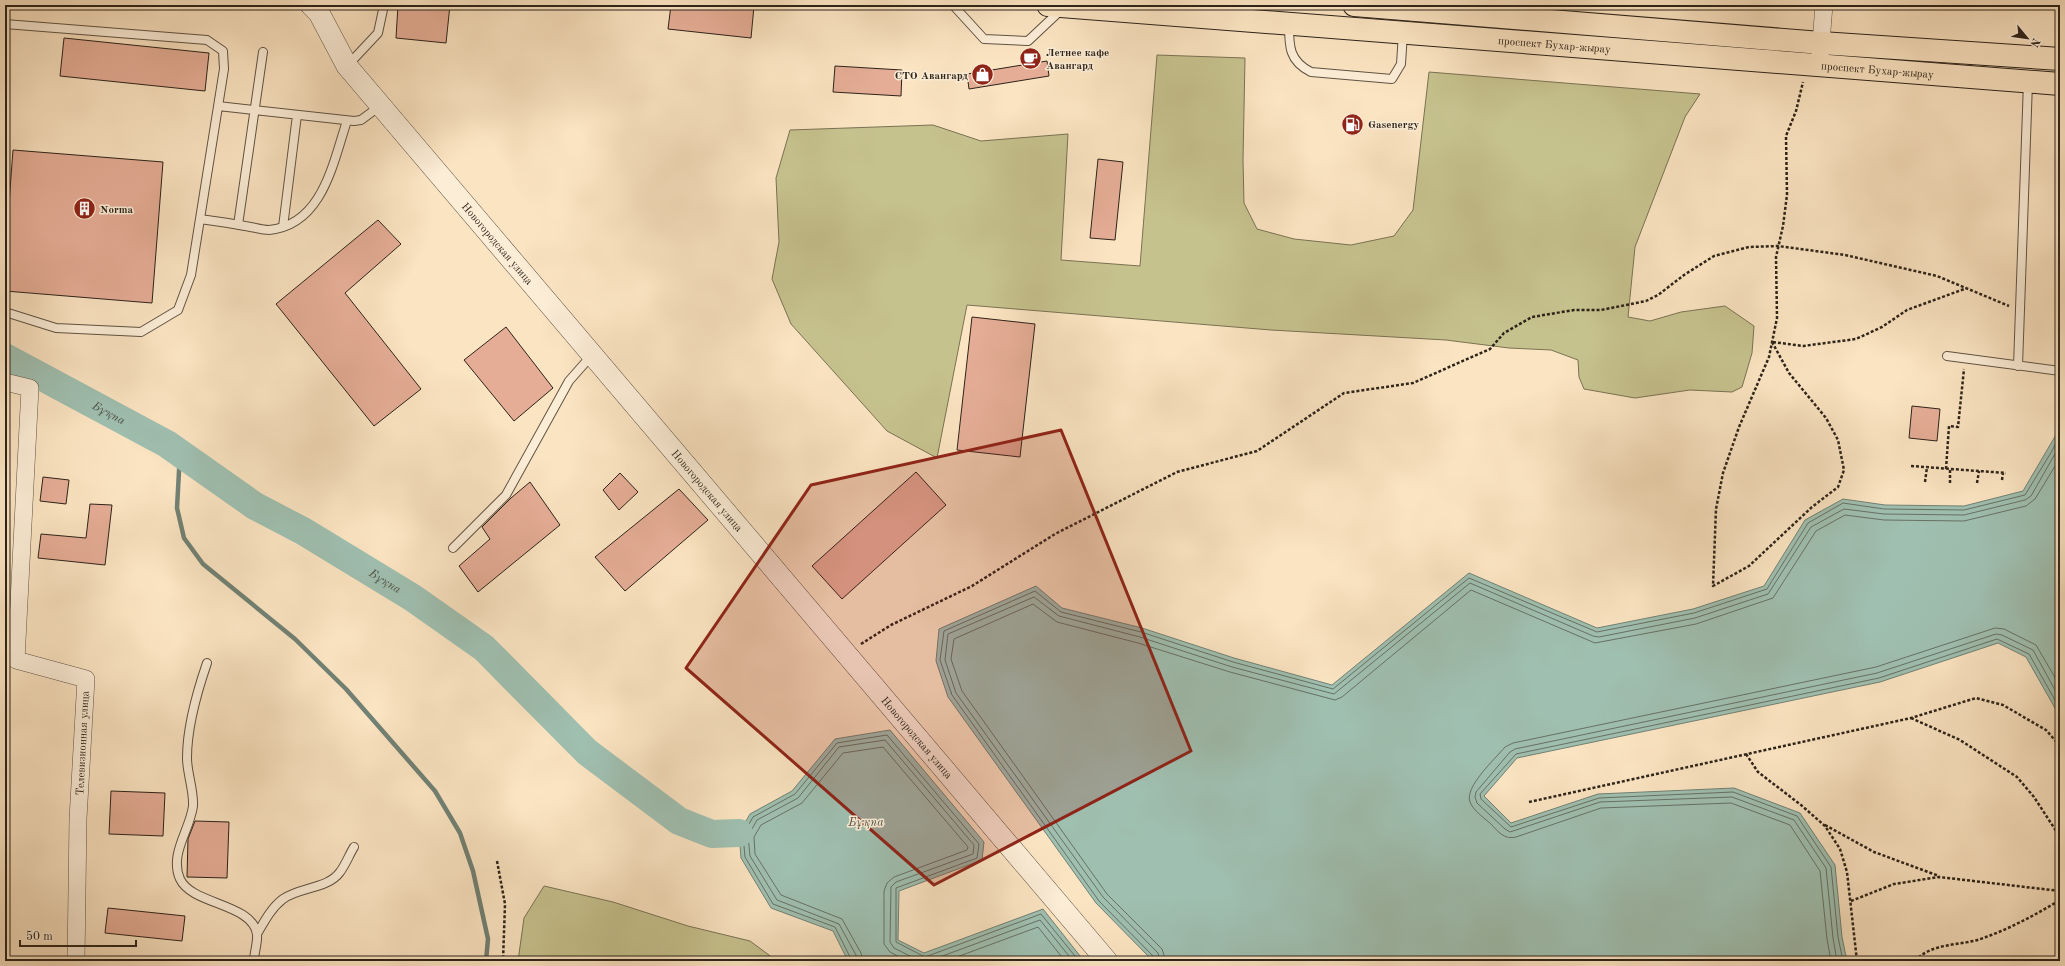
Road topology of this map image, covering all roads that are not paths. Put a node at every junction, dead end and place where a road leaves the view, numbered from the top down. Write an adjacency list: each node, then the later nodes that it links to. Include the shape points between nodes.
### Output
1 (384, 5): 14 (lane, via 378,34)
2 (953, 5): 5 (lane, via 984,39 1028,41)
3 (1354, 5): 10 (main road, проспект Бухар-жырау)
4 (1824, 5): 10 (street)
5 (1056, 6): 8 (main road, проспект Бухар-жырау)
6 (316, 8): 14 (street, Новогородская улица)
7 (5, 24): 17 (lane, via 207,40 223,51 224,69)
8 (1289, 24): 9 (main road, проспект Бухар-жырау); 9 (lane, via 1290,48 1295,59 1304,69 1318,73 1392,78 1401,64)
9 (1403, 33): 13 (main road, проспект Бухар-жырау)
10 (1821, 43): 12 (main road, проспект Бухар-жырау); 13 (street)
11 (264, 52): 19 (lane)
12 (2060, 59)
13 (1814, 65): 15 (main road, проспект Бухар-жырау)
14 (347, 66): 18 (street, Новогородская улица)
15 (2028, 81): 16 (main road, проспект Бухар-жырау); 28 (lane)
16 (2060, 84)
17 (218, 106): 19 (lane); 22 (lane)
18 (380, 106): 21 (lane, via 361,120); 26 (street, Новогородская улица)
19 (254, 110): 20 (lane); 23 (lane)
20 (297, 115): 21 (lane); 24 (lane)
21 (347, 121): 24 (lane, via 323,191 313,206 295,222)
22 (200, 219): 23 (lane); 25 (lane, via 191,275 178,310 141,332 56,328)
23 (238, 225): 24 (lane, via 268,230)
24 (284, 227)
25 (5, 312)
26 (592, 355): 31 (lane, via 569,381 506,495); 37 (street, Новогородская улица)
27 (1947, 356): 28 (lane)
28 (2018, 366): 29 (lane)
29 (2060, 371)
30 (5, 382): 35 (street, Телевизионная улица, via 30,388 16,660 86,679 78,819)
31 (453, 548)
32 (208, 663): 34 (lane, via 197,695 190,732 187,756 193,806 179,852 178,869 180,880 187,889 248,918)
33 (354, 847): 34 (lane, via 340,873 329,881 297,891 283,899 275,906)
34 (256, 934): 36 (lane)
35 (76, 961)
36 (254, 961)
37 (1106, 961)

